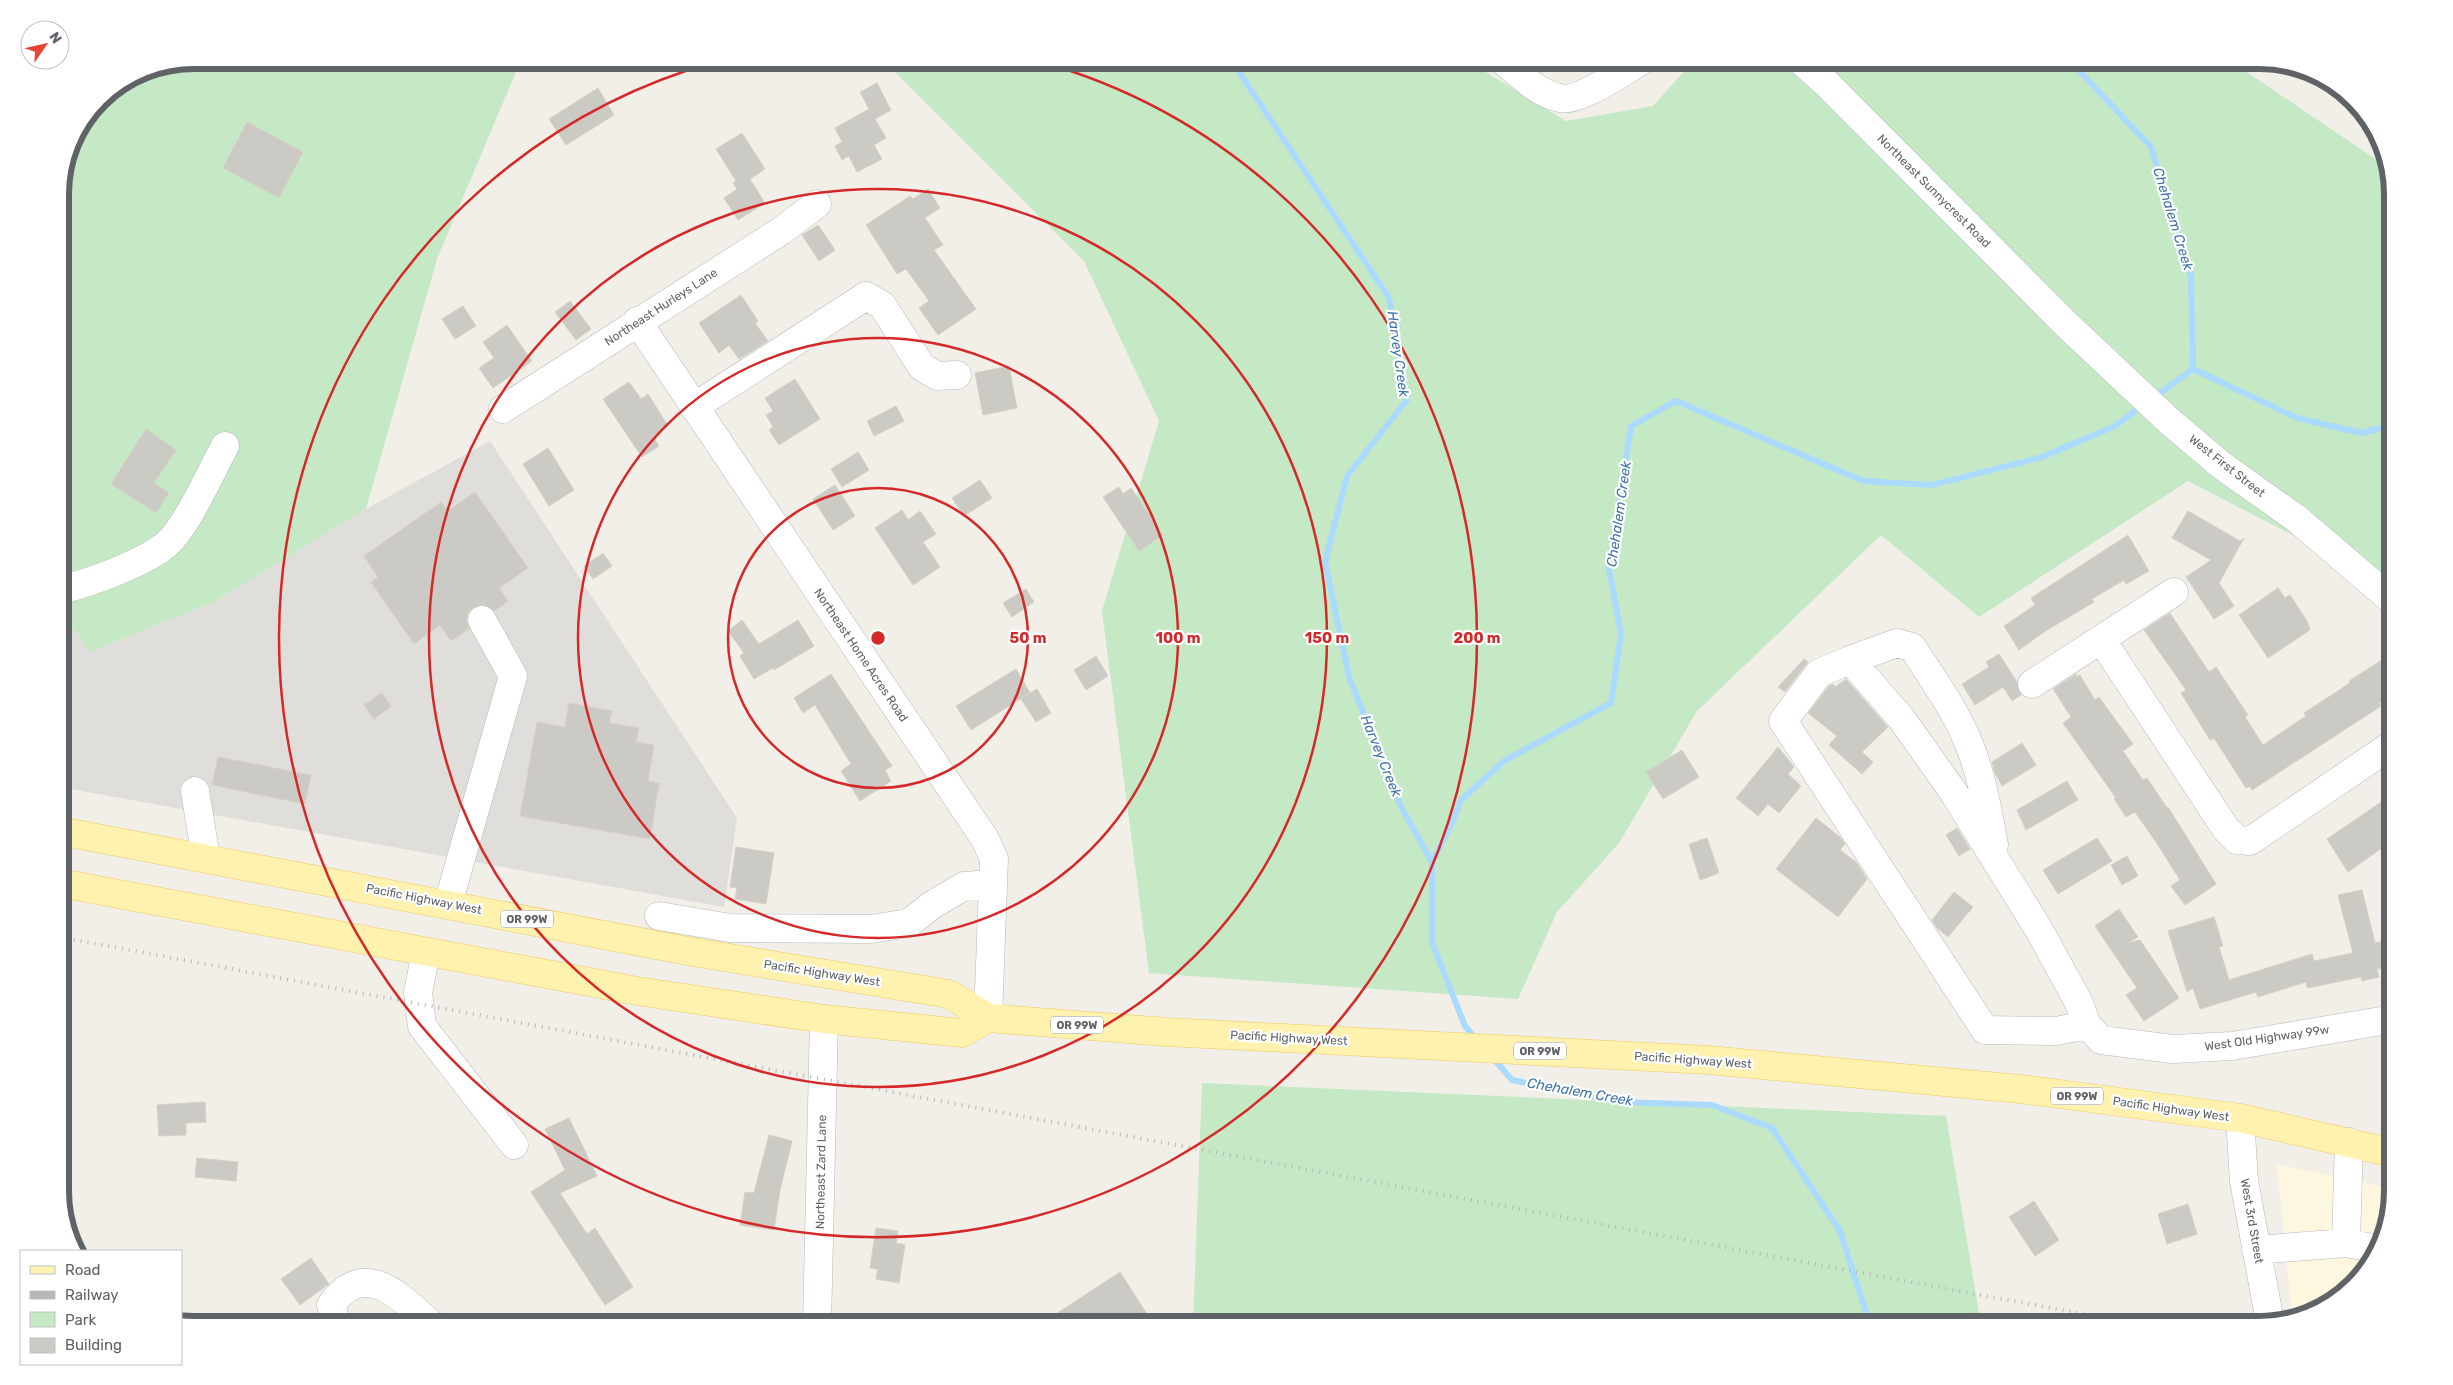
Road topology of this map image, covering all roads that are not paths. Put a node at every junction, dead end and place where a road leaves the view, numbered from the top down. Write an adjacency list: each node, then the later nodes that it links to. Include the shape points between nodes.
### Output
1 (1514, 69): 2 (street, via 1546,94 1562,99 1583,93)
2 (1627, 69)
3 (1810, 69): 6 (street, Northeast Sunnycrest Road)
4 (817, 204): 5 (street, Northeast Hurleys Lane)
5 (637, 321): 8 (street, Northeast Home Acres Road); 9 (street, Northeast Hurleys Lane)
6 (2067, 325): 13 (street, West First Street, via 2221,465 2297,519)
7 (957, 375): 8 (street, via 937,376 922,367 882,305 866,296)
8 (694, 406): 23 (street, Northeast Home Acres Road, via 985,839 994,859)
9 (503, 409)
10 (225, 446): 11 (street, via 189,514 164,547 124,568)
11 (69, 587)
12 (2174, 592): 15 (street)
13 (2384, 593)
14 (482, 620): 25 (street, via 513,676)
15 (2101, 639): 17 (street); 18 (street, via 2226,829 2237,840 2250,840)
16 (1850, 660): 22 (street, via 1906,726 1952,790); 22 (street, via 1897,643 1912,647 1969,744); 31 (street, via 1819,673 1783,721 1985,1030 2056,1031)
17 (2032, 684)
18 (2384, 750)
19 (195, 791): 21 (street)
20 (69, 833): 21 (main road, Pacific Highway West / OR 99W)
21 (206, 858): 25 (main road, Pacific Highway West / OR 99W)
22 (1998, 864): 31 (street, via 2038,928)
23 (992, 884): 26 (street, via 964,886 909,923 871,929 730,928); 28 (street, Northeast Home Acres Road)
24 (69, 885): 27 (main road)
25 (448, 904): 28 (main road, Pacific Highway West / OR 99W, via 693,952 949,994)
26 (659, 916)
27 (426, 952): 29 (main road, via 637,991); 34 (street, via 418,993 422,1026)
28 (988, 1018): 29 (main road, via 962,1033); 32 (main road, Pacific Highway West / OR 99W, via 1167,1032 1708,1060 2030,1090)
29 (824, 1020): 42 (street, Northeast Zard Lane)
30 (2384, 1021): 31 (street, West Old Highway 99w, via 2232,1046 2173,1049 2101,1040)
31 (2087, 1024)
32 (2240, 1118): 33 (main road, Pacific Highway West / OR 99W); 38 (street, West 3rd Street, via 2244,1181)
33 (2349, 1142): 35 (main road, Pacific Highway West / OR 99W); 36 (street)
34 (514, 1145)
35 (2384, 1151)
36 (2346, 1243): 37 (street); 38 (street)
37 (2371, 1248)
38 (2256, 1250): 39 (street, West 3rd Street)
39 (2269, 1315)
40 (334, 1316): 41 (street, via 331,1305 341,1291 358,1283 374,1283 392,1290)
41 (422, 1316)
42 (817, 1316)

